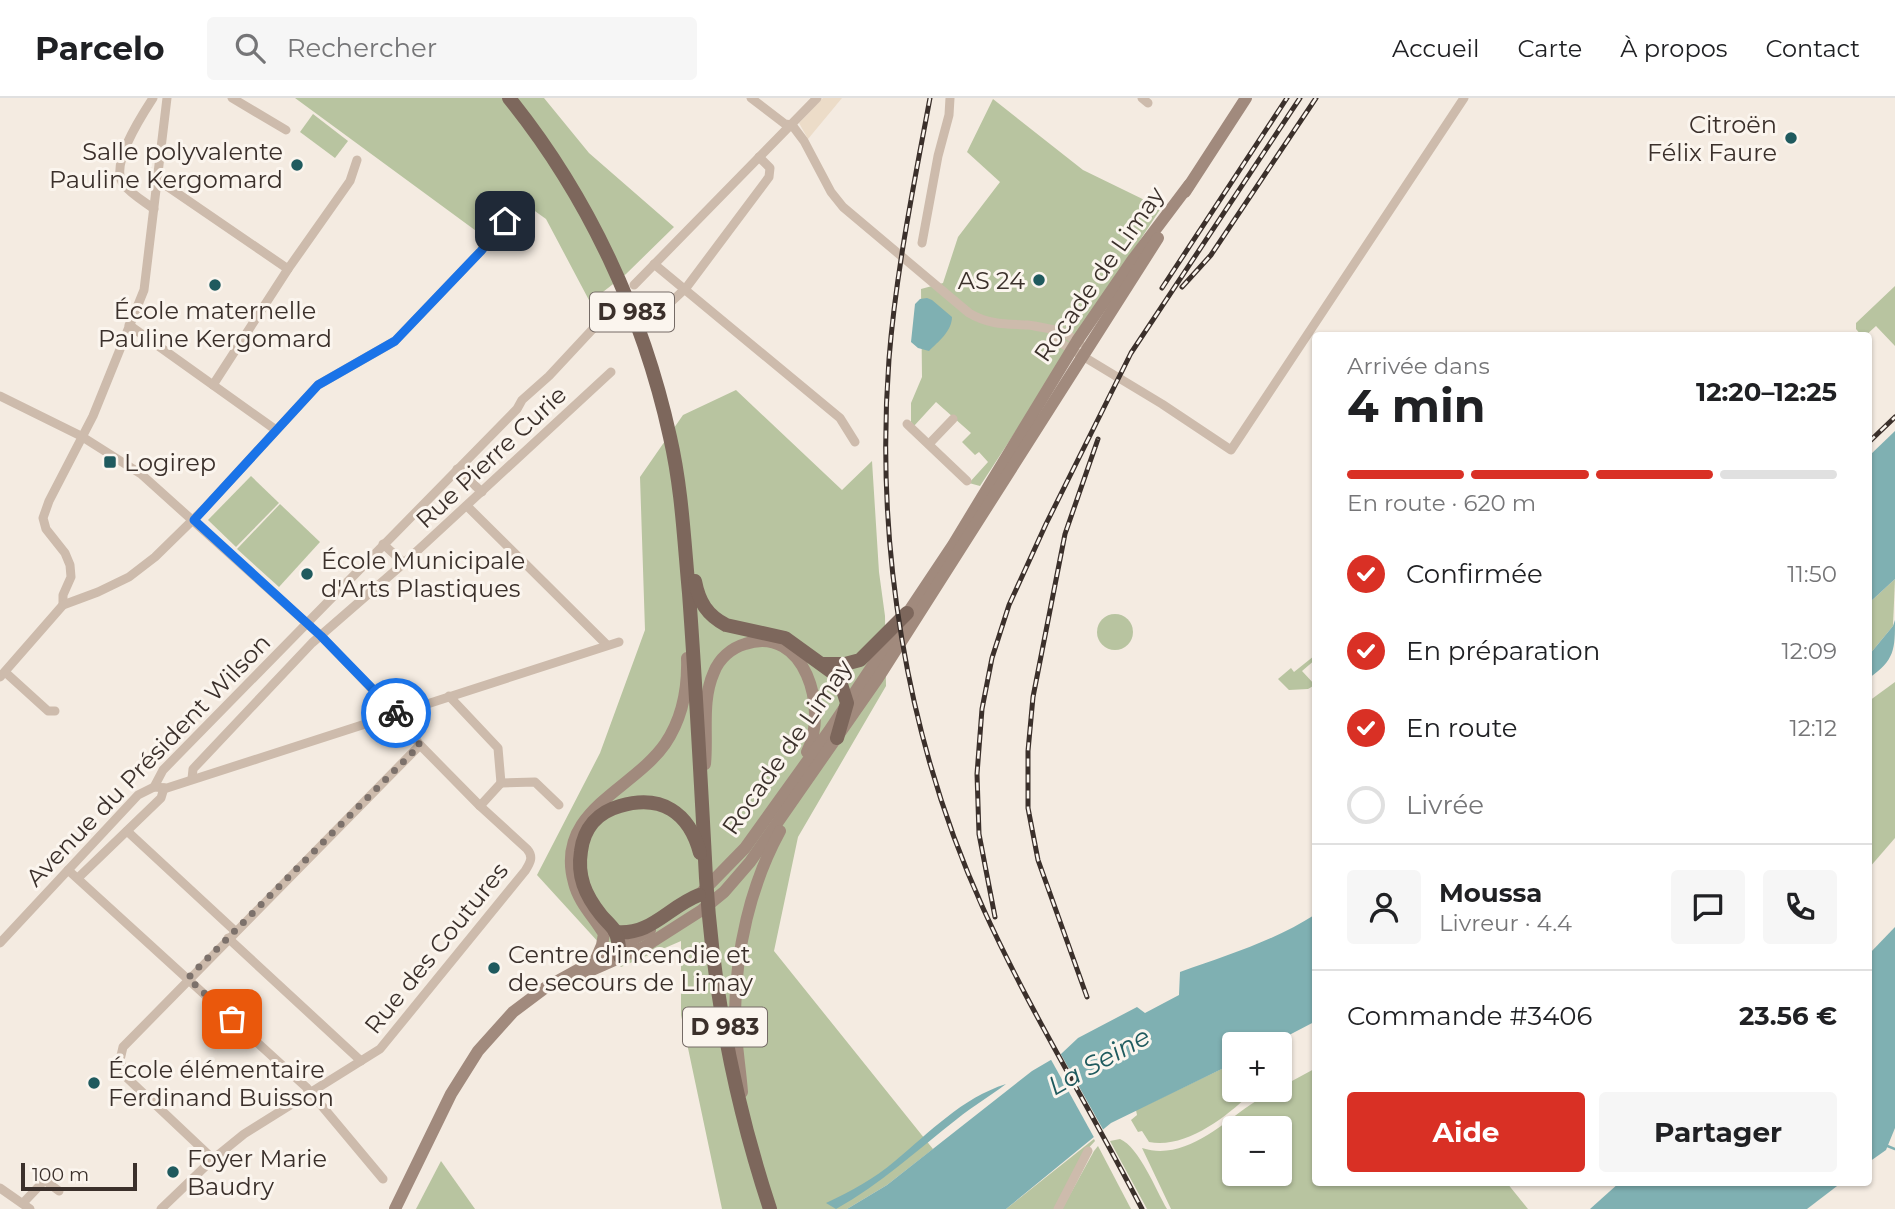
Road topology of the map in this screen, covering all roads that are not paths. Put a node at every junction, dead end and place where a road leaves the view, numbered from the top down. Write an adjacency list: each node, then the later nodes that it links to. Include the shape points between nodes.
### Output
1 (153, 98): 16 (street, via 124,151 119,172 122,184)
2 (167, 98): 14 (street)
3 (232, 98): 11 (street)
4 (509, 98): 43 (main road, D 983, via 575,192 616,273 657,385)
5 (751, 98): 10 (street)
6 (817, 98): 10 (street)
7 (950, 98): 17 (street)
8 (1246, 98): 27 (main road, Rocade de Limay, via 1134,258)
9 (1464, 98): 27 (street, via 1231,450)
10 (792, 125): 12 (street); 25 (street, via 843,207 970,313 995,325)
11 (286, 130)
12 (759, 157): 18 (street); 21 (street, via 770,168 769,177)
13 (357, 160): 19 (street, via 351,181)
14 (158, 180): 16 (street); 19 (street)
15 (517, 206): 34 (street, via 395,341 318,385)
16 (154, 209): 24 (street, via 144,290)
17 (922, 243)
18 (654, 264): 20 (street); 21 (street)
19 (288, 269): 30 (street)
20 (634, 285)
21 (686, 288): 22 (street); 36 (street, via 840,418)
22 (672, 301)
23 (617, 303): 38 (street, Avenue du Président Wilson)
24 (130, 325): 30 (street); 35 (street)
25 (1049, 330): 26 (street); 27 (street, via 1057,330)
26 (1056, 340): 27 (street); 28 (street)
27 (1079, 348): 28 (main road, Rocade de Limay); 59 (main road, Rocade de Limay, via 989,505)
28 (1063, 364): 48 (main road, Rocade de Limay)
29 (611, 372): 40 (street, Rue Pierre Curie)
30 (213, 385): 34 (street)
31 (0, 396): 35 (street)
32 (953, 419): 37 (street)
33 (907, 424): 37 (street)
34 (276, 430): 42 (street)
35 (81, 436): 42 (street, via 141,474); 47 (street, via 43,518 70,565)
36 (855, 442)
37 (929, 444): 39 (street)
38 (457, 469): 40 (street); 44 (street, Avenue du Président Wilson)
39 (967, 481)
40 (482, 492): 41 (street, Rue Pierre Curie)
41 (467, 506): 45 (street, Rue Pierre Curie); 52 (street)
42 (194, 520): 47 (street, via 129,577); 49 (street)
43 (685, 533): 46 (main road, D 983); 53 (main road, via 698,595 711,616 726,625 785,638)
44 (383, 544): 45 (street); 49 (street, Avenue du Président Wilson)
45 (404, 564): 50 (street, Rue Pierre Curie)
46 (688, 589): 64 (main road, D 983); 73 (main road, via 686,693 675,725 655,757 585,819 573,845 572,876 577,893)
47 (63, 605): 54 (street)
48 (907, 613): 53 (main road, via 860,660); 56 (main road, Rocade de Limay)
49 (307, 622): 50 (street); 65 (street, Avenue du Président Wilson, via 163,770)
50 (321, 636): 58 (street); 62 (street, Rue Pierre Curie, via 194,769)
51 (620, 642): 52 (street)
52 (607, 645): 55 (street)
53 (822, 664): 56 (main road, via 840,681)
54 (2, 674): 57 (street, via 48,711)
55 (449, 696): 58 (street); 63 (street, via 498,748)
56 (847, 703): 59 (main road); 68 (main road, Rocade de Limay)
57 (55, 710)
58 (395, 713): 60 (street); 62 (street)
59 (837, 738): 61 (main road, Rocade de Limay)
60 (420, 745): 67 (street); 74 (street)
61 (820, 761): 76 (main road, Rocade de Limay, via 724,892 656,939); 82 (main road, via 766,858 745,923 735,1013)
62 (192, 779): 65 (street)
63 (500, 783): 66 (street, via 535,782); 67 (street)
64 (702, 784): 68 (main road, via 706,709 714,672 724,657 741,645 775,643 803,666 816,718 812,742); 72 (main road, D 983)
65 (159, 788): 69 (street, via 161,798); 70 (street, Avenue du Président Wilson, via 138,795)
66 (559, 805)
67 (480, 806): 79 (street, Rue des Coutures, via 522,844 530,862 389,1041)
68 (776, 807): 72 (main road, Rocade de Limay, via 731,864)
69 (127, 831): 71 (street); 74 (street)
70 (68, 870): 71 (street); 75 (street, Avenue du Président Wilson)
71 (78, 878): 78 (street)
72 (704, 885): 73 (main road, via 638,932); 73 (main road, via 696,837 667,807 642,800 606,811 584,835 580,871 583,888); 76 (main road, Rocade de Limay, via 659,926); 82 (main road, D 983, via 720,1000)
73 (610, 933): 76 (main road); 77 (main road)
74 (231, 934): 78 (street); 79 (street)
75 (0, 943)
76 (620, 952): 77 (main road, Rocade de Limay); 80 (main road, Rocade de Limay, via 553,990)
77 (596, 958): 80 (main road, Rocade de Limay, via 513,1012)
78 (188, 978): 81 (street); 84 (street, via 123,1047 120,1060 124,1075)
79 (361, 1061): 81 (street, Rue des Coutures)
80 (471, 1065): 90 (main road, Rocade de Limay, via 451,1094)
81 (310, 1093): 84 (street, Rue des Coutures); 85 (street)
82 (744, 1116): 91 (main road, D 983)
83 (1088, 1150): 92 (street)
84 (213, 1159): 89 (street, Rue des Coutures)
85 (383, 1179)
86 (0, 1188): 88 (street)
87 (59, 1191): 88 (street, via 43,1182)
88 (26, 1206)
89 (161, 1209)
90 (395, 1209)
91 (770, 1209)
92 (1058, 1209)

